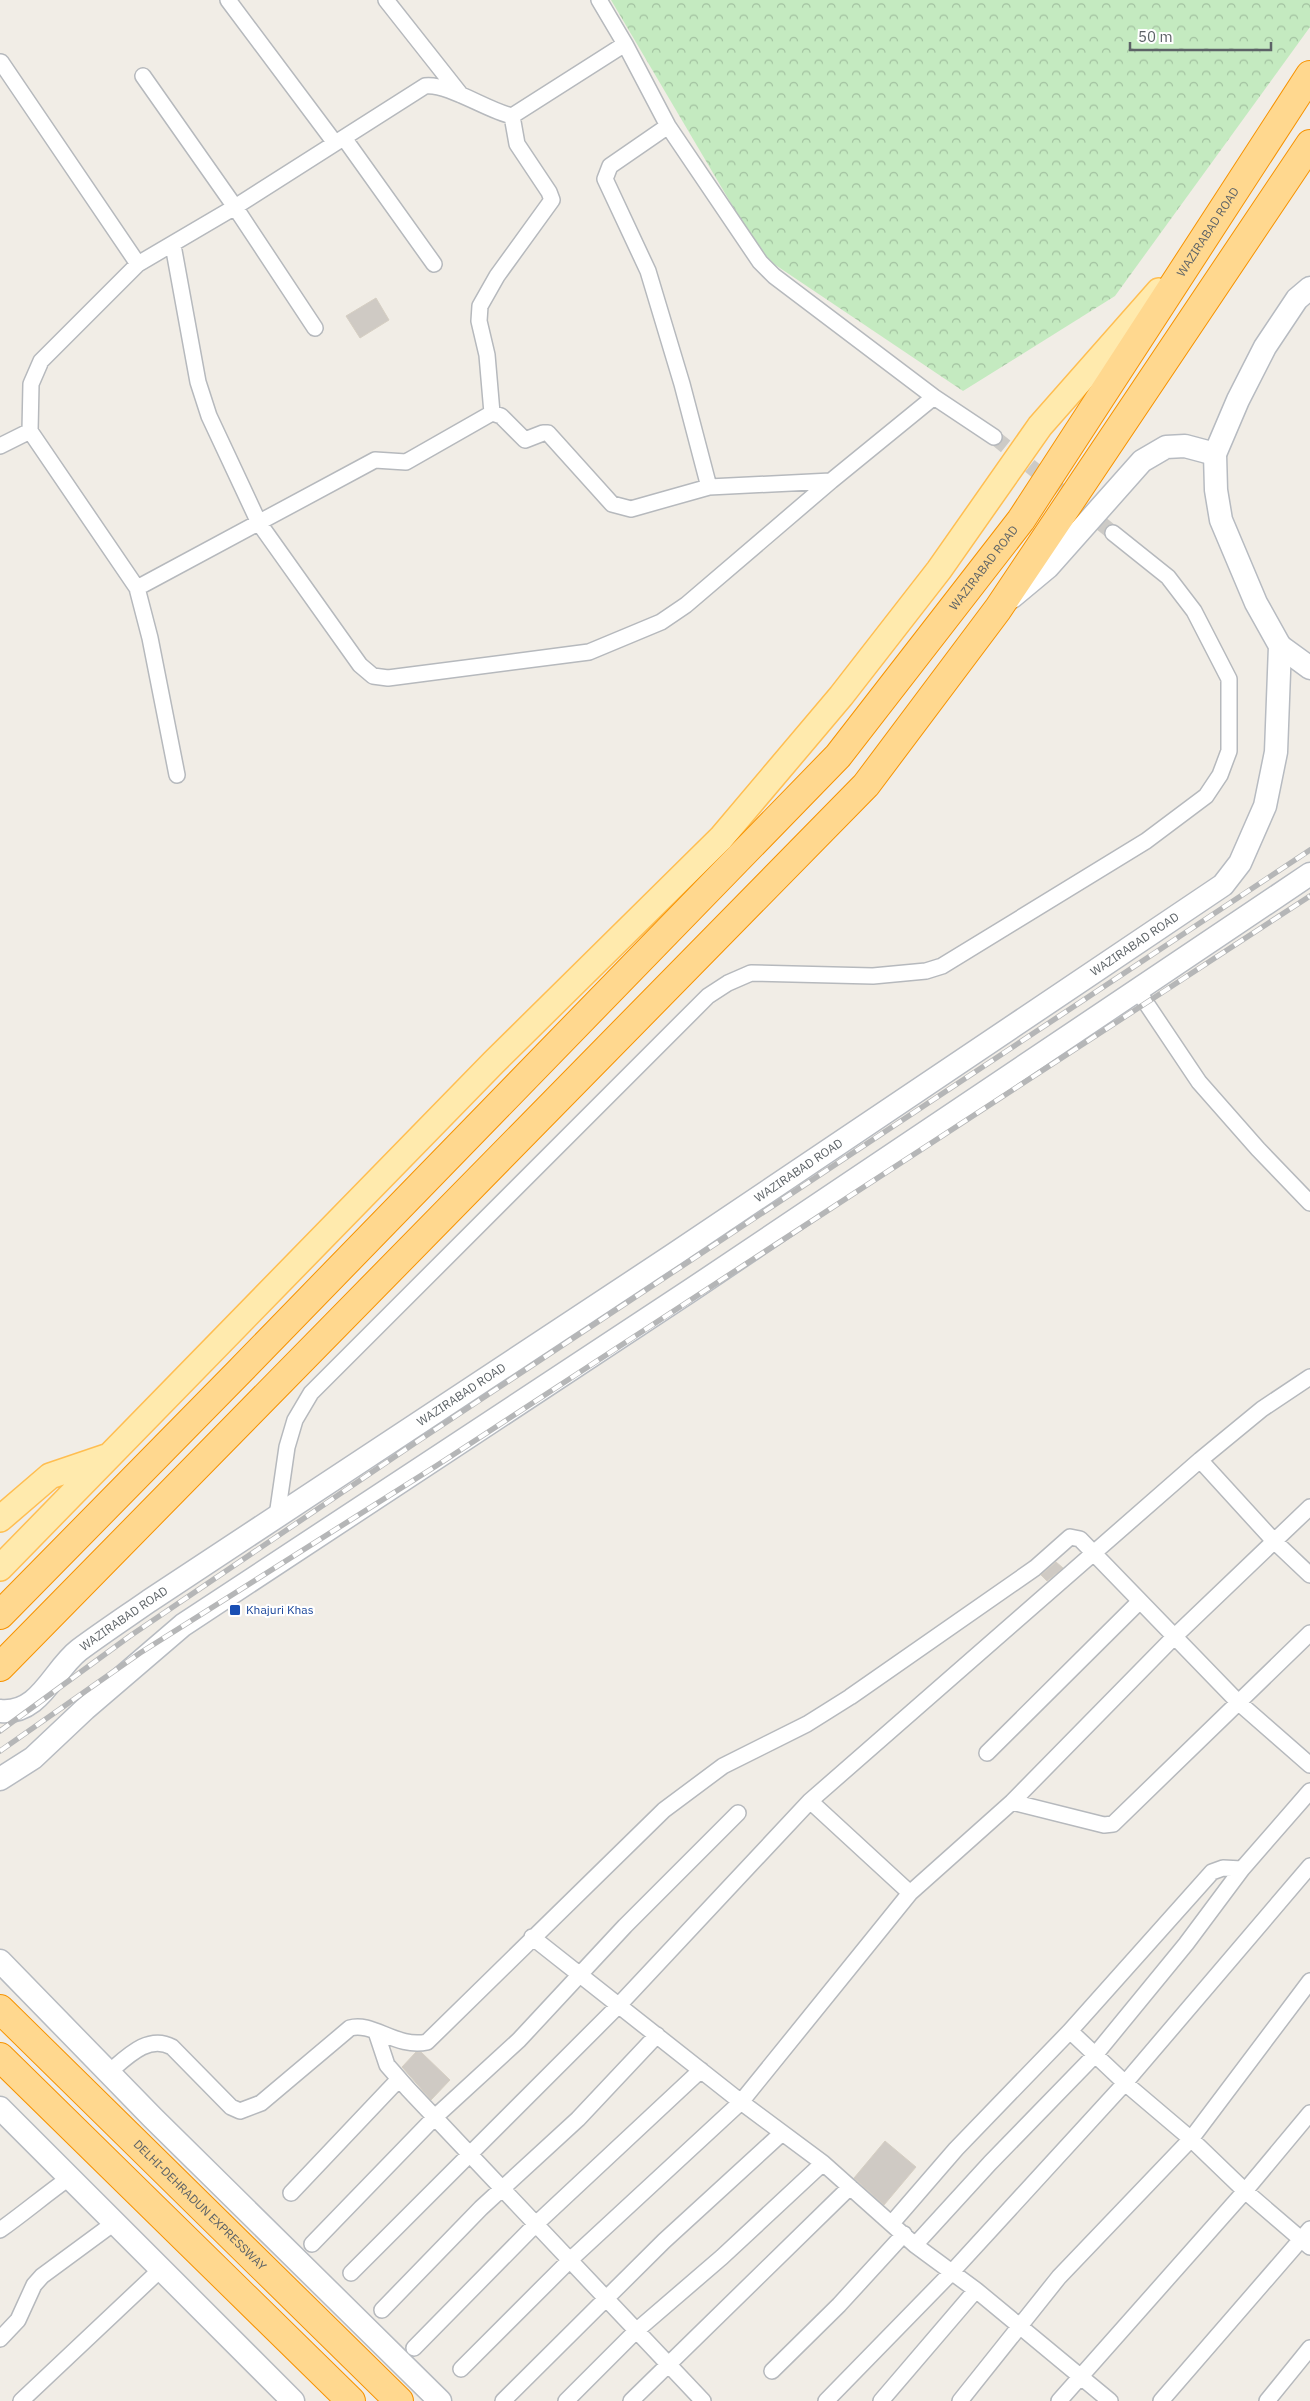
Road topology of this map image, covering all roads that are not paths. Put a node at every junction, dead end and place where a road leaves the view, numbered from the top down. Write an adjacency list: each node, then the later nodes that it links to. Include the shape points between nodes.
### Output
1 (228, 0): 11 (street)
2 (386, 0): 8 (street)
3 (599, 0): 4 (street)
4 (625, 44): 9 (street); 10 (street)
5 (0, 62): 16 (street)
6 (1310, 74): 14 (highway, WAZIRABAD ROAD)
7 (143, 76): 13 (street)
8 (461, 95): 9 (street); 11 (street, via 426,86)
9 (512, 116): 21 (street, via 517,144 552,200 497,276 480,306 479,321 487,355)
10 (668, 126): 20 (street, via 760,262); 27 (street, via 610,166 605,179 648,272)
11 (339, 140): 13 (street); 17 (street)
12 (1310, 144): 31 (highway)
13 (235, 207): 15 (street); 19 (street)
14 (1202, 242): 39 (main road, via 1040,426 939,570 721,838 494,1062); 49 (highway, WAZIRABAD ROAD, via 1020,520 838,756)
15 (173, 245): 16 (street); 28 (street, via 202,399)
16 (138, 264): 22 (street, via 42,361 31,384)
17 (434, 264)
18 (1310, 288): 25 (main road, via 1297,299 1265,347)
19 (315, 328)
20 (934, 397): 23 (street); 26 (street)
21 (492, 413): 27 (street, via 501,416 525,440 548,433 612,504 622,508 631,509); 28 (street, via 406,462 374,460)
22 (30, 431): 24 (street); 30 (street)
23 (994, 437)
24 (0, 446)
25 (1215, 454): 31 (main road, via 1185,446 1166,448 1142,461 1048,567); 32 (main road, via 1221,520 1256,603)
26 (831, 481): 27 (street); 28 (street, via 686,605 632,635 589,652 388,678 373,676 360,665)
27 (709, 487)
28 (259, 523): 30 (street)
29 (1113, 533): 42 (street, via 1168,577 1194,611 1229,679 1229,751 1220,775 1206,796 1146,841 942,966 926,971 873,976 751,973 728,982 708,996 311,1392 295,1420 287,1447)
30 (137, 588): 34 (street)
31 (998, 609): 52 (highway, via 866,785)
32 (1280, 646): 33 (main road); 42 (main road, WAZIRABAD ROAD, via 1276,752 1265,806 1240,863 1223,885 681,1250)
33 (1310, 668)
34 (177, 775)
35 (1310, 874): 36 (main road)
36 (1138, 991): 37 (street, via 1198,1082); 57 (main road, via 183,1626 33,1758)
37 (1310, 1203)
38 (1310, 1377): 40 (street, via 1262,1409)
39 (111, 1456): 43 (main road, via 50,1476); 46 (main road)
40 (1200, 1460): 44 (street); 45 (street)
41 (1310, 1507): 44 (street)
42 (277, 1516): 54 (main road, WAZIRABAD ROAD, via 77,1652 38,1698 12,1712)
43 (0, 1519)
44 (1274, 1541): 47 (street); 51 (street)
45 (1093, 1554): 48 (street); 59 (street); 65 (street, via 1078,1538 1070,1537 1035,1568 850,1697 807,1724 724,1766 664,1810)
46 (0, 1568)
47 (1310, 1575)
48 (1139, 1602): 51 (street); 55 (street)
49 (0, 1615)
50 (1310, 1633): 53 (street)
51 (1174, 1637): 53 (street); 60 (street)
52 (0, 1667)
53 (1238, 1702): 56 (street); 60 (street, via 1109,1825)
54 (0, 1711)
55 (987, 1754)
56 (1310, 1765)
57 (0, 1779)
58 (1310, 1791): 63 (street)
59 (810, 1801): 64 (street); 69 (street)
60 (1012, 1802): 64 (street)
61 (738, 1813): 67 (street)
62 (1310, 1866): 79 (street)
63 (1242, 1869): 71 (street, via 1223,1868 1212,1872); 74 (street, via 1186,1944)
64 (910, 1894): 80 (street)
65 (532, 1937): 67 (street); 72 (street, via 427,2042 402,2042)
66 (0, 1961): 76 (main road)
67 (578, 1975): 69 (street); 83 (street, via 519,2040)
68 (1310, 1980): 85 (street)
69 (619, 2005): 73 (street); 86 (street)
70 (0, 2009): 120 (highway, DELHI-DEHRADUN EXPRESSWAY)
71 (1070, 2031): 74 (street); 94 (street, via 956,2149)
72 (376, 2032): 76 (street, via 359,2026 350,2028 261,2104 240,2111 232,2107 172,2047 156,2042 148,2044); 78 (street, via 385,2060)
73 (657, 2035): 77 (street); 90 (street, via 578,2119)
74 (1095, 2055): 79 (street); 100 (street)
75 (0, 2057): 119 (highway)
76 (117, 2066): 121 (main road)
77 (701, 2070): 80 (street); 95 (street)
78 (399, 2079): 83 (street); 92 (street)
79 (1125, 2083): 85 (street); 104 (street)
80 (741, 2102): 84 (street); 101 (street)
81 (0, 2108): 88 (main road)
82 (1310, 2113): 91 (street)
83 (435, 2117): 86 (street); 99 (street)
84 (782, 2133): 87 (street); 106 (street)
85 (1191, 2139): 91 (street); 108 (street, via 1059,2277)
86 (469, 2154): 90 (street); 103 (street)
87 (823, 2163): 89 (street); 109 (street)
88 (69, 2178): 93 (main road); 96 (street)
89 (850, 2187): 94 (street); 113 (street)
90 (503, 2189): 95 (street); 107 (street)
91 (1245, 2191): 98 (street); 116 (street)
92 (291, 2193)
93 (114, 2223): 102 (main road); 110 (street, via 42,2276 34,2285 18,2320)
94 (892, 2223): 97 (street)
95 (536, 2224): 101 (street); 111 (street)
96 (0, 2230)
97 (904, 2234): 100 (street); 115 (street)
98 (1307, 2238): 131 (street)
99 (312, 2244)
100 (915, 2245): 104 (street)
101 (570, 2260): 106 (street); 114 (street)
102 (160, 2270): 117 (street); 118 (main road)
103 (351, 2273)
104 (951, 2273): 105 (street); 126 (street)
105 (976, 2290): 108 (street); 127 (street)
106 (606, 2298): 109 (street); 122 (street)
107 (382, 2310)
108 (1020, 2326): 116 (street); 128 (street)
109 (636, 2331): 113 (street); 123 (street)
110 (0, 2338)
111 (414, 2348)
112 (1310, 2348): 132 (street)
113 (667, 2364): 124 (street); 125 (street)
114 (461, 2369)
115 (772, 2371)
116 (1081, 2376): 129 (street); 130 (street)
117 (21, 2401)
118 (293, 2401)
119 (351, 2401)
120 (399, 2401)
121 (440, 2401)
122 (503, 2401)
123 (566, 2401)
124 (631, 2401)
125 (703, 2401)
126 (826, 2401)
127 (881, 2401)
128 (960, 2401)
129 (1059, 2401)
130 (1110, 2401)
131 (1161, 2401)
132 (1267, 2401)

